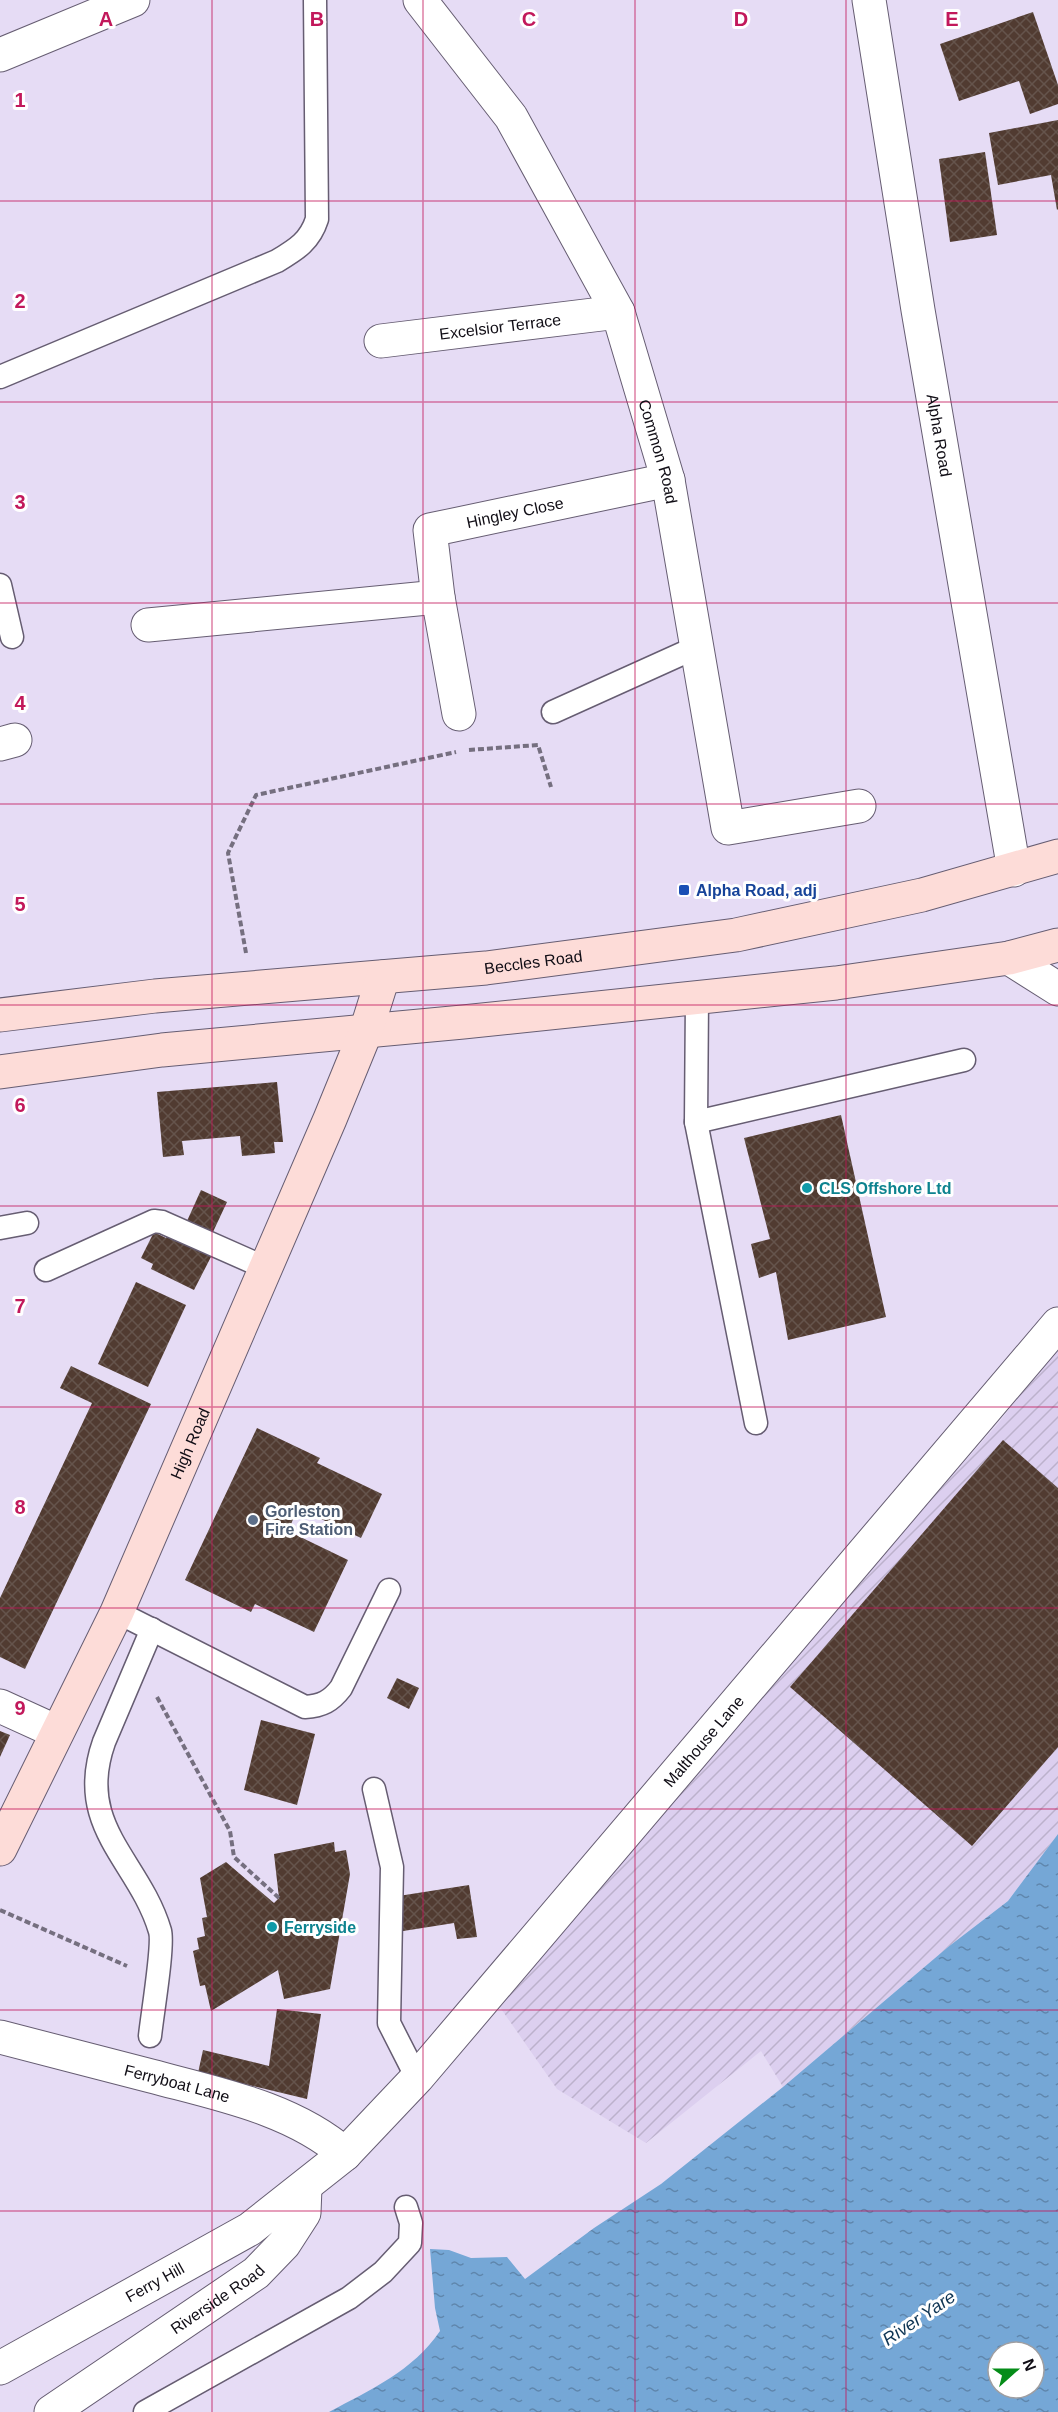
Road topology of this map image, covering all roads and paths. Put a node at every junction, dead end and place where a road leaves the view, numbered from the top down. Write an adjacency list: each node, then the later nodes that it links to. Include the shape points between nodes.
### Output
1 (133, 0): 5 (street)
2 (315, 0): 9 (lane, via 317,219 311,236 277,261)
3 (420, 0): 7 (street, Common Road, via 511,117)
4 (869, 0): 21 (street, Alpha Road)
5 (89, 8): 6 (street)
6 (0, 55)
7 (618, 312): 8 (street, Excelsior Terrace); 10 (street, Common Road)
8 (381, 341)
9 (0, 377)
10 (668, 480): 12 (street, Hingley Close, via 429,530); 15 (street, Common Road)
11 (0, 585): 14 (lane)
12 (438, 597): 13 (street); 17 (street, Hingley Close)
13 (148, 625)
14 (12, 637)
15 (697, 647): 16 (lane); 19 (street, Common Road, via 728,828)
16 (553, 712)
17 (459, 714)
18 (551, 787): 25 (path, via 538,745 460,751 256,795 228,853)
19 (859, 806)
20 (1058, 856): 21 (street, Beccles Road)
21 (1014, 870): 24 (street, Beccles Road, via 855,911 736,936)
22 (1058, 945): 23 (street)
23 (1009, 958): 26 (street); 27 (street, via 903,975)
24 (383, 977): 25 (street, Beccles Road); 29 (street, High Road)
25 (251, 989): 28 (street, Beccles Road)
26 (1058, 989)
27 (697, 998): 29 (street); 32 (lane)
28 (0, 1015)
29 (366, 1031): 31 (street, via 162,1050); 35 (street, High Road)
30 (964, 1060): 32 (lane)
31 (0, 1072)
32 (696, 1122): 38 (lane)
33 (27, 1223): 34 (lane)
34 (0, 1228)
35 (266, 1268): 36 (lane, via 154,1221); 40 (street, High Road)
36 (46, 1270)
37 (1058, 1324): 52 (street, Malthouse Lane)
38 (756, 1423)
39 (389, 1590): 41 (lane, via 341,1688 333,1699 314,1707 305,1707)
40 (117, 1612): 41 (lane); 44 (street, High Road)
41 (152, 1629): 42 (lane)
42 (138, 1662): 47 (path, via 230,1831 234,1857); 49 (lane, via 98,1759 95,1785 108,1835 151,1906 161,1935)
43 (0, 1706): 44 (street)
44 (57, 1732): 46 (street, High Road)
45 (374, 1789): 52 (lane, via 392,1867 389,2023)
46 (0, 1849)
47 (279, 1898)
48 (0, 1910): 49 (path)
49 (156, 1978): 50 (lane)
50 (150, 2036)
51 (0, 2037): 53 (street, Ferryboat Lane, via 203,2090 298,2121)
52 (417, 2078): 53 (street, Malthouse Lane)
53 (345, 2154): 54 (street)
54 (305, 2187): 56 (street, Ferry Hill, via 250,2229); 57 (street, Riverside Road, via 304,2213 284,2244 256,2273)
55 (406, 2207): 58 (lane, via 411,2223 410,2243 383,2272 349,2298)
56 (0, 2368)
57 (51, 2412)
58 (145, 2412)

